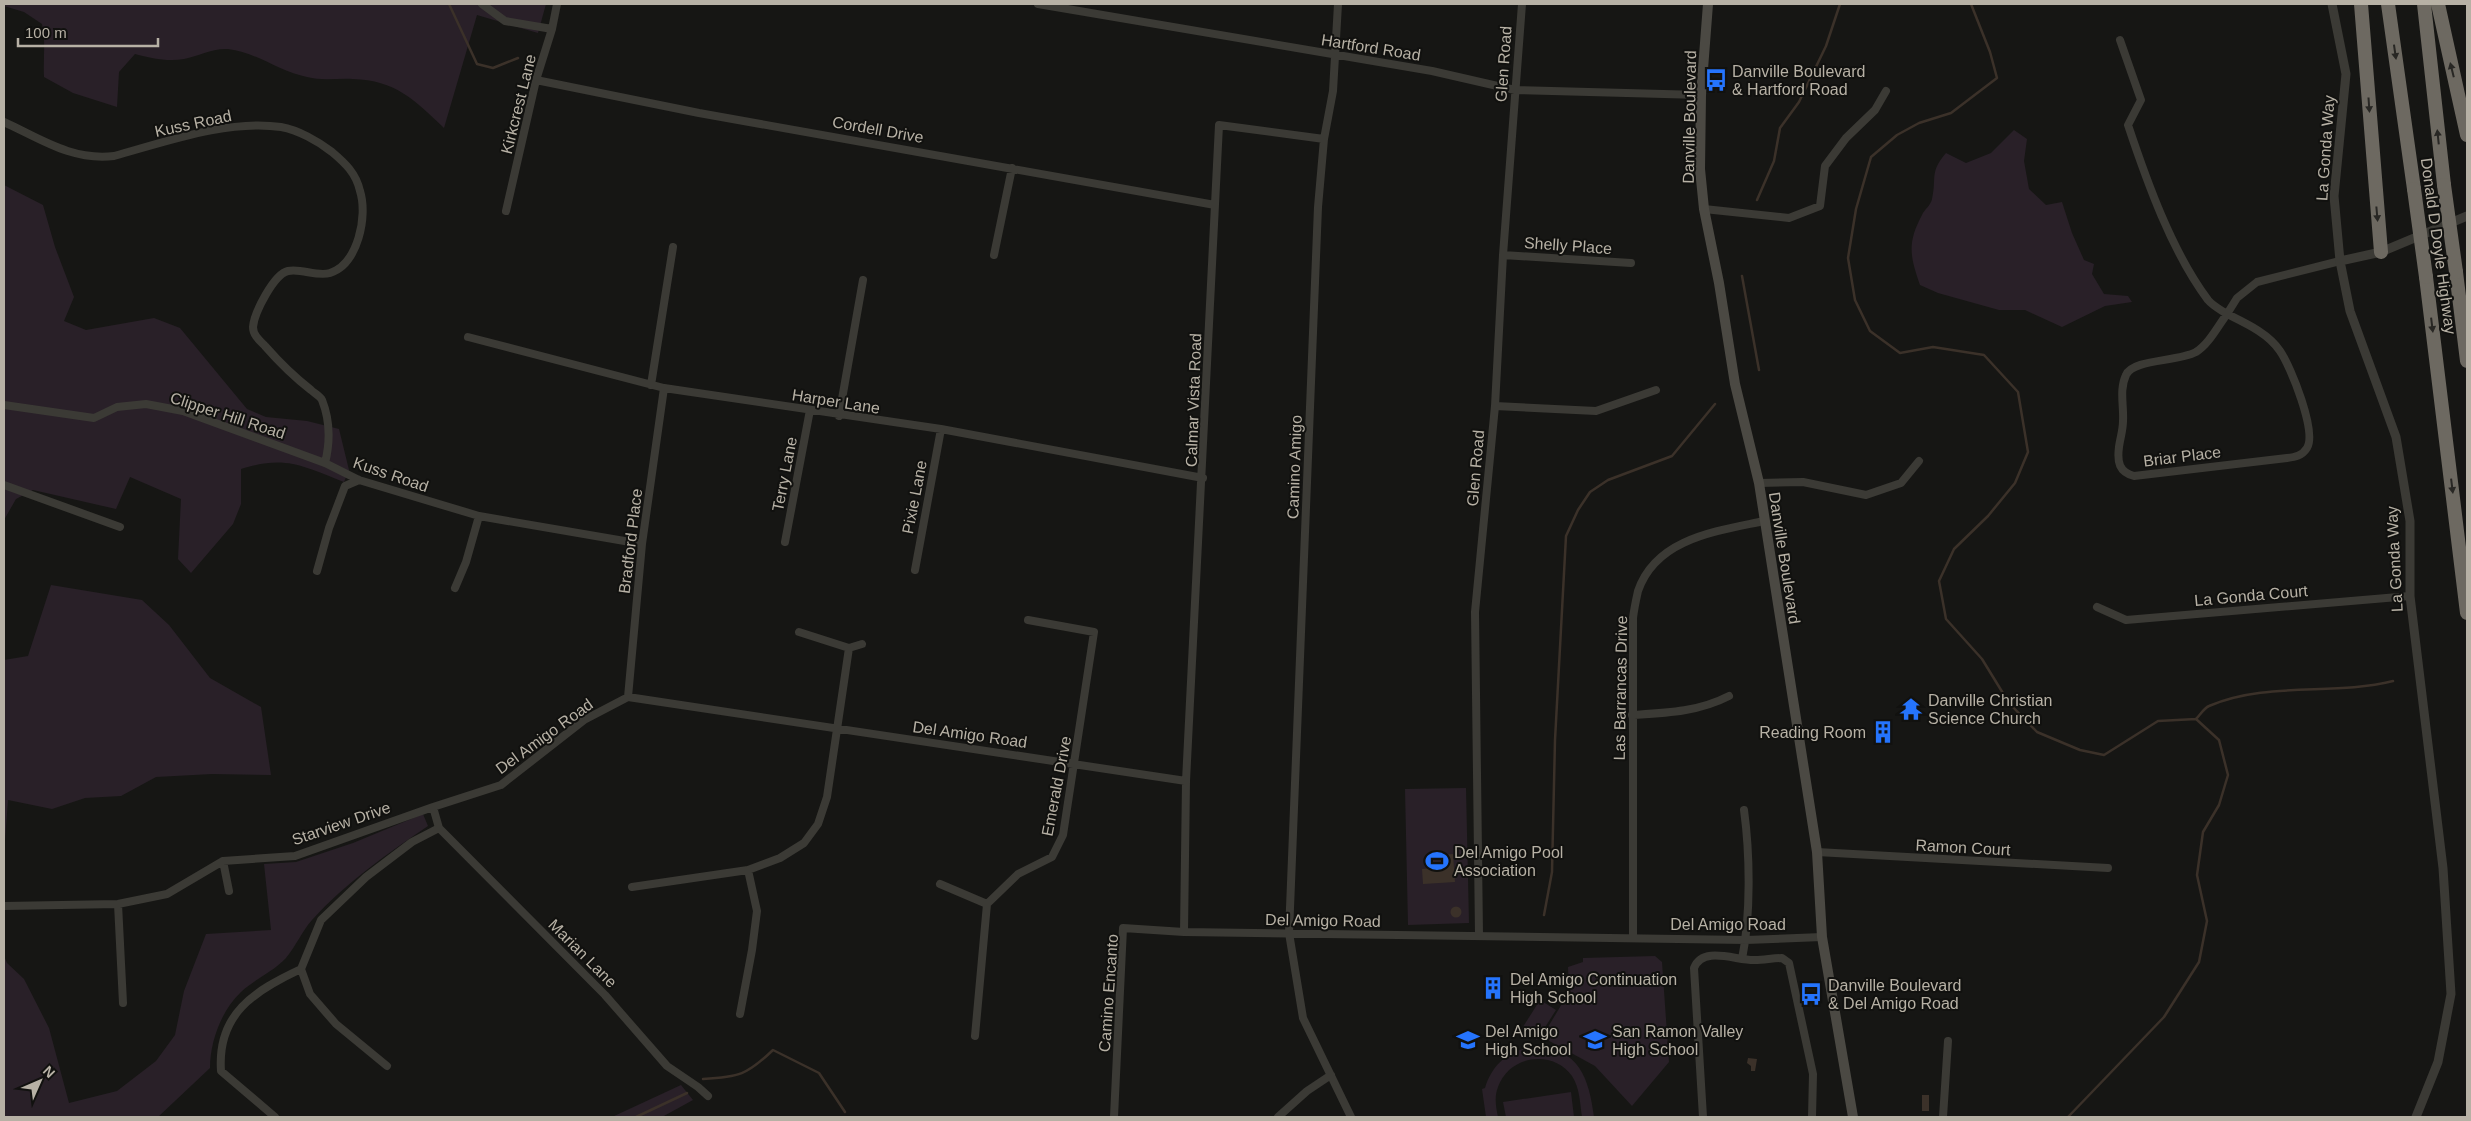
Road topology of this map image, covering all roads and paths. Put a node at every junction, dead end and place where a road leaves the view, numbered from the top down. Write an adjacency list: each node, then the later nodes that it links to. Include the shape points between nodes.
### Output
1 (482, 4): 12 (street, via 505,21)
2 (557, 4): 12 (street, Kirkcrest Lane)
3 (1038, 4): 14 (street, Hartford Road)
4 (1338, 4): 14 (street, Camino Amigo)
5 (1522, 4): 16 (street, Glen Road)
6 (1708, 4): 18 (main road, Danville Boulevard)
7 (2332, 4): 31 (street, La Gonda Way, via 2346,74 2334,196)
8 (2361, 4): 28 (highway, one-way to 28)
9 (2388, 4): 61 (highway, Donald D Doyle Highway, one-way to 61, bridge, via 2426,277)
10 (2424, 4): 36 (highway, Donald D Doyle Highway, one-way to 10, bridge)
11 (2438, 4): 20 (highway, one-way to 11)
12 (552, 29): 15 (street, Kirkcrest Lane)
13 (2120, 40): 34 (street, via 2141,100 2128,125 2145,178 2183,259 2210,302)
14 (1336, 55): 16 (street, Hartford Road, via 1432,71); 21 (street, Camino Amigo)
15 (536, 80): 22 (street, Cordell Drive, via 699,113); 25 (street, Kirkcrest Lane)
16 (1515, 90): 18 (street, Hartford Road); 30 (street, Glen Road)
17 (1886, 91): 24 (street, via 1875,110 1846,138 1825,166 1820,206 1789,218)
18 (1701, 94): 24 (main road, Danville Boulevard, via 1700,169)
19 (4, 122): 46 (street, Kuss Road, via 54,148 97,158 231,128 282,127 327,148 347,165 356,178 362,206 358,235 348,260 328,274 288,271 270,288 253,324 256,337 290,374 321,399 330,443)
20 (2467, 135)
21 (1324, 139): 23 (street, Calmar Vista Road, via 1219,125); 86 (street, Camino Amigo, via 1318,217)
22 (1012, 168): 23 (street, Cordell Drive); 29 (street)
23 (1215, 205): 47 (street, Calmar Vista Road)
24 (1704, 209): 49 (main road, Danville Boulevard, via 1735,384)
25 (506, 211)
26 (2467, 216): 28 (street)
27 (673, 247): 37 (street)
28 (2381, 252): 31 (street)
29 (994, 255)
30 (1503, 255): 32 (street, Shelly Place); 41 (street, Glen Road)
31 (2340, 261): 34 (street, via 2257,282 2237,298); 59 (street, La Gonda Way, via 2350,311 2396,437 2410,521)
32 (1631, 263)
33 (863, 280): 43 (street)
34 (2227, 314): 34 (street, Briar Place, via 2198,351 2184,357 2137,365 2126,374 2117,456 2119,467 2125,474 2134,476 2287,458 2298,456 2306,449 2310,430 2297,388 2280,350 2265,335)
35 (468, 337): 37 (street, Harper Lane)
36 (2467, 361)
37 (651, 385): 38 (street, Harper Lane)
38 (664, 388): 42 (street, Harper Lane); 55 (street, Bradford Place)
39 (1656, 390): 41 (street, via 1596,411)
40 (4, 405): 46 (street, Clipper Hill Road, via 94,418 117,406 146,404 183,411)
41 (1495, 406): 87 (street, Glen Road, via 1475,612)
42 (810, 410): 43 (street, Harper Lane); 54 (street, Terry Lane)
43 (839, 416): 44 (street, Harper Lane)
44 (941, 429): 47 (street, Harper Lane); 57 (street, Pixie Lane)
45 (1919, 461): 49 (street, via 1901,483 1866,495 1803,482)
46 (325, 463): 48 (street, Kuss Road)
47 (1203, 478): 71 (street, Calmar Vista Road)
48 (359, 480): 51 (street, Kuss Road); 56 (street, via 344,486)
49 (1759, 483): 52 (main road, Danville Boulevard)
50 (4, 485): 53 (street)
51 (479, 516): 55 (street, Kuss Road); 58 (street)
52 (1764, 521): 68 (street, Las Barrancas Drive, via 1707,533 1684,543 1670,550 1649,572 1639,590 1632,618); 75 (main road, Danville Boulevard)
53 (120, 526)
54 (785, 542)
55 (642, 544): 67 (street, Bradford Place)
56 (317, 570)
57 (914, 570)
58 (455, 588)
59 (2410, 596): 60 (street, La Gonda Court, via 2126,620); 108 (street, La Gonda Way, via 2443,862 2451,994 2438,1062)
60 (2097, 608)
61 (2467, 613)
62 (1028, 620): 70 (street, Emerald Drive, via 1094,632)
63 (799, 632): 65 (street)
64 (862, 644): 65 (street)
65 (849, 648): 69 (street)
66 (1728, 696): 68 (street, via 1709,706 1688,711)
67 (628, 697): 69 (street, Del Amigo Road); 72 (street, Del Amigo Road, via 584,720 501,785)
68 (1632, 716): 88 (street, Las Barrancas Drive)
69 (836, 728): 70 (street, Del Amigo Road); 78 (street, via 827,797 818,824 804,843 780,858)
70 (1075, 764): 71 (street, Del Amigo Road); 83 (street, Emerald Drive, via 1064,835 1052,857 1018,874)
71 (1186, 781): 85 (street)
72 (433, 807): 74 (street); 76 (street, Starview Drive, via 295,856)
73 (1744, 810): 90 (street, via 1748,839)
74 (439, 828): 92 (street, via 412,842 366,876 321,920); 99 (street, Marian Lane, via 605,995 667,1066)
75 (1817, 852): 77 (street, Ramon Court); 89 (main road, Danville Boulevard)
76 (223, 861): 81 (street); 82 (street, Starview Drive, via 167,894)
77 (2108, 868)
78 (748, 870): 80 (street); 94 (street, via 757,911)
79 (940, 884): 83 (street)
80 (632, 887)
81 (229, 891)
82 (118, 904): 84 (street, Starview Drive); 93 (street)
83 (987, 904): 95 (street)
84 (4, 906)
85 (1184, 932): 86 (street, Del Amigo Road); 101 (street, Camino Encanto, via 1123,928)
86 (1289, 933): 87 (street, Del Amigo Road); 98 (street, Camino Amigo, via 1302,1018)
87 (1478, 935): 88 (street, Del Amigo Road)
88 (1634, 937): 90 (street, Del Amigo Road)
89 (1822, 937): 90 (street, Del Amigo Road); 106 (main road, Danville Boulevard)
90 (1746, 940): 91 (street)
91 (1742, 959): 104 (street, via 1704,957 1696,962 1694,968); 105 (street, via 1782,958 1789,963 1813,1074)
92 (301, 969): 97 (street, via 310,994 336,1024); 100 (street, via 267,985 244,1004 229,1022 219,1051 220,1072)
93 (122, 1003)
94 (740, 1014)
95 (975, 1036)
96 (1948, 1041): 107 (street)
97 (387, 1066)
98 (1332, 1075): 102 (street); 103 (street, Camino Amigo)
99 (708, 1096)
100 (275, 1117)
101 (1114, 1117)
102 (1278, 1117)
103 (1351, 1117)
104 (1703, 1117)
105 (1812, 1117)
106 (1853, 1117)
107 (1943, 1117)
108 (2416, 1117)

